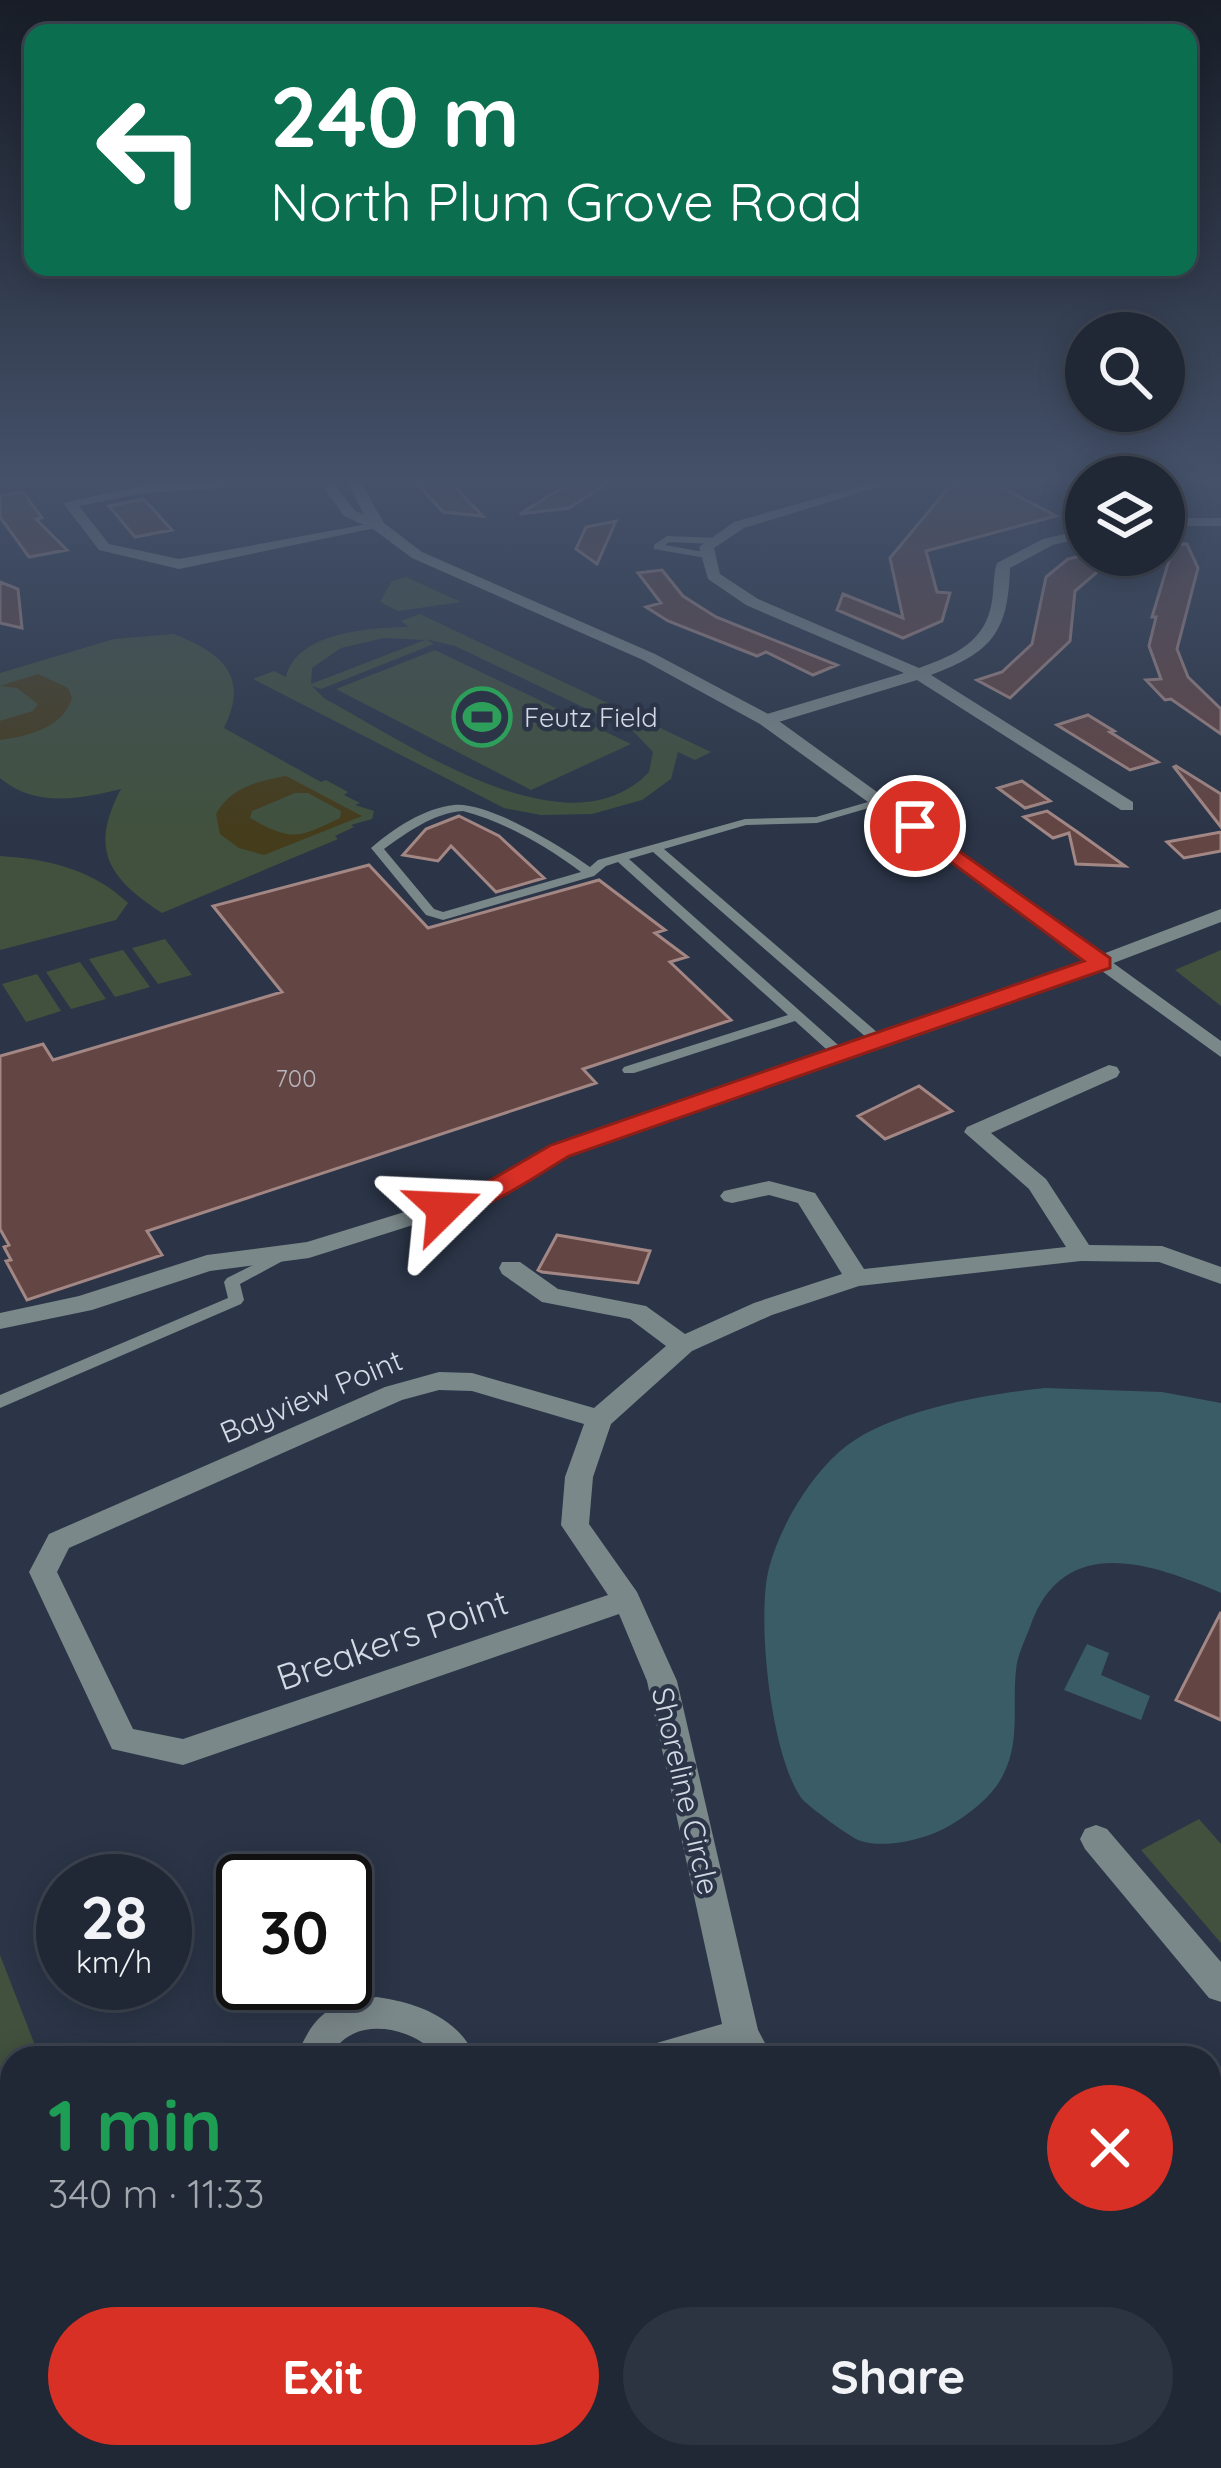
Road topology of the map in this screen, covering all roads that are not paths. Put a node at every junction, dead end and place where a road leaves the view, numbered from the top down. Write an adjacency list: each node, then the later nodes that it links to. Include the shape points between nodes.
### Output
1 (518, 599): 5 (street, via 649,656)
2 (748, 599): 4 (street)
3 (1001, 599): 4 (street, via 979,646)
4 (916, 674): 5 (street); 7 (street)
5 (766, 720): 6 (street)
6 (882, 801): 8 (lane, via 817,820 745,822); 12 (street)
7 (1127, 806)
8 (656, 848): 9 (lane); 14 (lane)
9 (621, 858): 10 (lane); 13 (lane)
10 (590, 873): 10 (lane, via 443,916 430,912 376,848 462,808 553,845)
11 (1221, 915): 12 (street)
12 (1102, 963): 14 (street); 15 (street)
13 (797, 1016): 16 (lane); 17 (lane)
14 (880, 1042): 16 (street)
15 (1221, 1051)
16 (841, 1055): 20 (street, via 560,1150 487,1194)
17 (629, 1070)
18 (1109, 1072): 21 (street, via 975,1132 1056,1201)
19 (732, 1196): 24 (street, via 769,1188 807,1198)
20 (287, 1253): 25 (street, via 208,1263 83,1304); 27 (lane, via 232,1282 236,1300)
21 (1081, 1253): 23 (street, Shoreline Circle, via 1162,1254); 24 (street, Shoreline Circle)
22 (511, 1268): 26 (street, via 551,1296 637,1312)
23 (1221, 1276)
24 (857, 1278): 26 (street, Shoreline Circle)
25 (1, 1319)
26 (683, 1345): 28 (street, Shoreline Circle)
27 (0, 1402)
28 (599, 1419): 29 (street, Shoreline Circle, via 579,1477 575,1525); 30 (street, Bayview Point, via 472,1382 439,1381 394,1393 58,1541 43,1572 123,1740)
29 (627, 1600): 30 (street, Breakers Point); 35 (street, Shoreline Circle, via 662,1681)
30 (183, 1753)
31 (1096, 1839): 32 (street)
32 (1221, 1987)
33 (319, 2046): 34 (street, via 338,2022 384,2013 438,2032)
34 (449, 2046)
35 (749, 2046)

